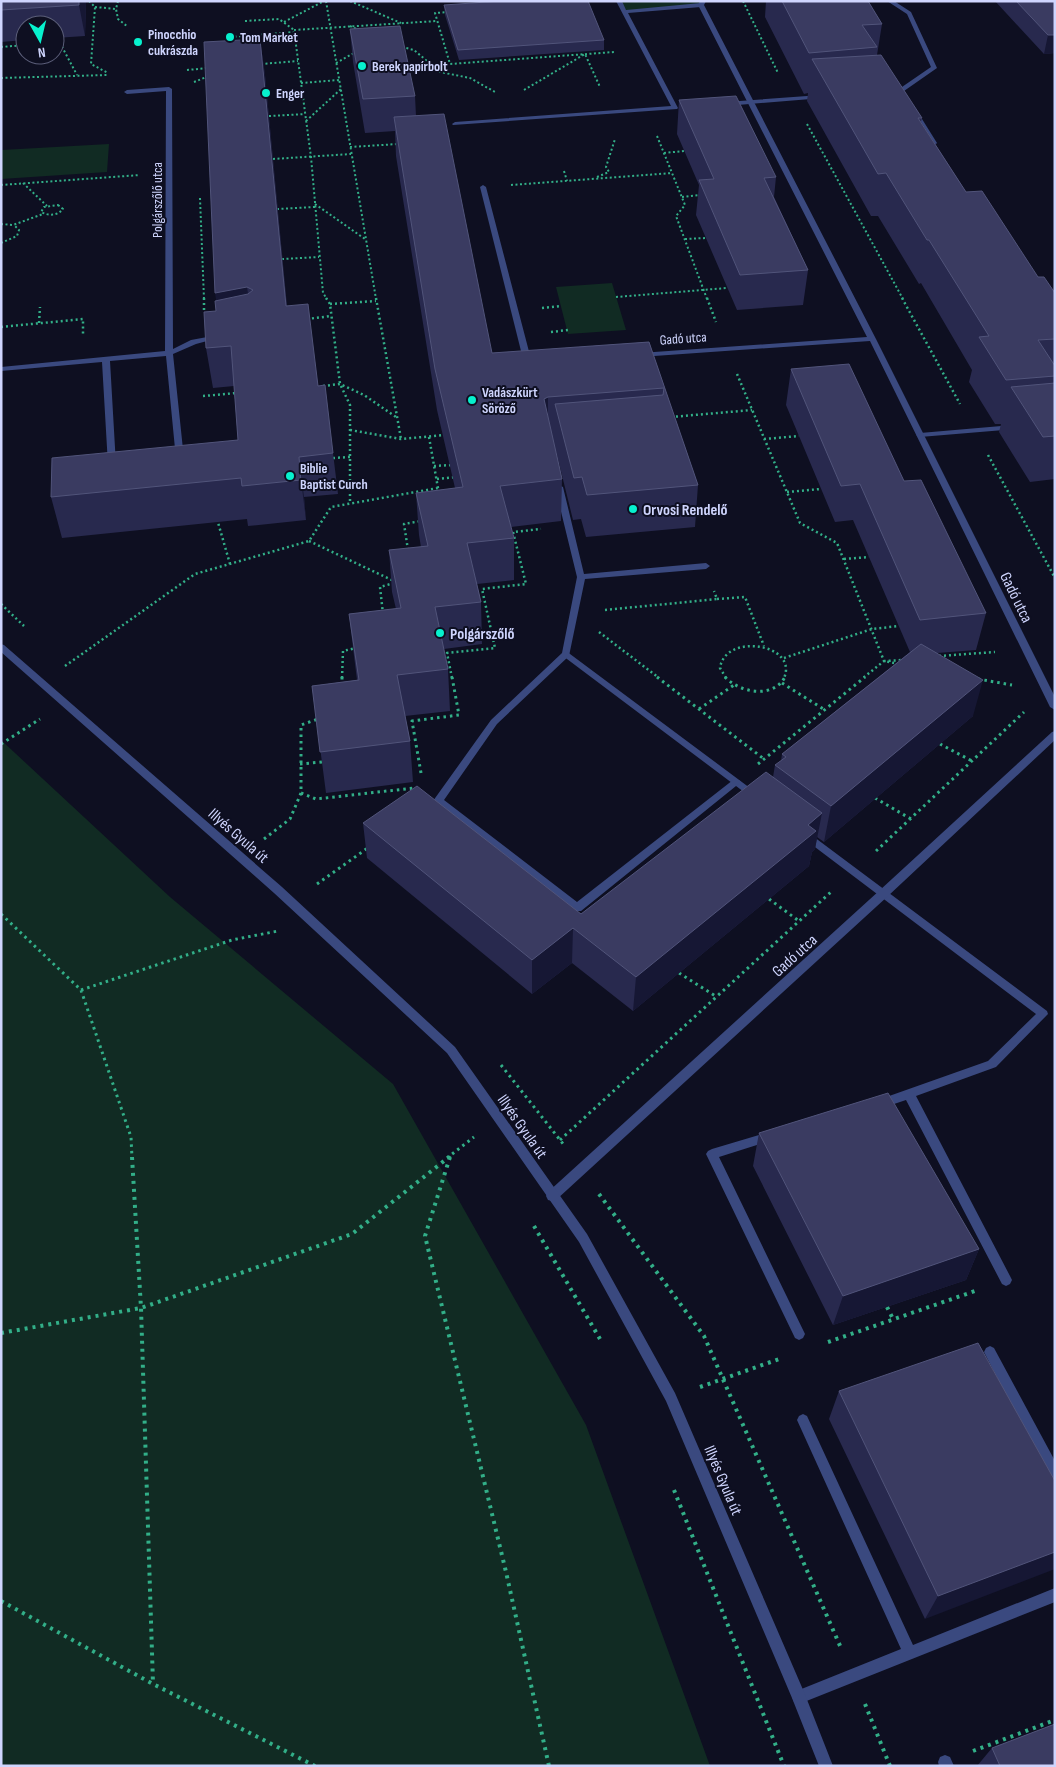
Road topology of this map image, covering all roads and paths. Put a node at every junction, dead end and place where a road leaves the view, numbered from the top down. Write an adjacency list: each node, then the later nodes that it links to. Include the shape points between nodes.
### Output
1 (90, 1): 9 (path)
2 (118, 1): 10 (path)
3 (325, 1): 15 (path); 19 (path)
4 (350, 1): 16 (path)
5 (619, 1): 12 (street)
6 (743, 1): 44 (path, via 759,38)
7 (890, 1): 38 (street, via 909,13 934,68)
8 (702, 3): 12 (street); 45 (street, Gadó utca)
9 (95, 7): 10 (path); 40 (path, via 91,64 112,75)
10 (116, 9): 18 (path, via 118,19)
11 (454, 12): 14 (path, via 435,13)
12 (624, 12): 28 (street)
13 (245, 21): 15 (path, via 279,19)
14 (437, 21): 16 (path); 30 (path, via 450,64)
15 (284, 22): 21 (path)
16 (401, 23): 17 (path); 20 (path)
17 (350, 26): 19 (path); 22 (path)
18 (128, 27)
19 (330, 27): 21 (path); 31 (path)
20 (393, 29)
21 (294, 31): 23 (path); 35 (path)
22 (364, 33)
23 (230, 36)
24 (396, 45): 42 (path, via 414,50 440,72 470,78)
25 (15, 46): 26 (path)
26 (1, 47)
27 (361, 49): 31 (path)
28 (644, 50): 30 (path); 48 (street)
29 (65, 52): 33 (path)
30 (585, 54): 41 (path); 50 (path)
31 (336, 62): 34 (path)
32 (214, 74): 36 (path)
33 (77, 75)
34 (339, 80): 35 (path); 37 (path)
35 (301, 83): 51 (path)
36 (169, 89): 40 (street); 65 (street, Polgárszőlő utca)
37 (340, 89): 53 (path); 57 (path)
38 (901, 90): 39 (street); 58 (street)
39 (892, 91)
40 (126, 92)
41 (516, 94)
42 (500, 95)
43 (824, 96): 44 (street)
44 (793, 99): 45 (street); 116 (path)
45 (751, 102): 46 (street); 98 (street, Gadó utca)
46 (722, 104)
47 (684, 107): 48 (street)
48 (675, 108): 49 (street)
49 (647, 110): 50 (street); 60 (path)
50 (611, 113): 54 (street)
51 (305, 114): 52 (path); 53 (path)
52 (269, 116)
53 (306, 122): 62 (path)
54 (454, 124)
55 (617, 134): 67 (path, via 606,167 609,172)
56 (405, 144): 57 (path)
57 (350, 147): 61 (path)
58 (938, 149)
59 (684, 151): 60 (path)
60 (664, 153): 66 (path)
61 (351, 154): 62 (path); 82 (path)
62 (310, 157): 63 (path); 75 (path)
63 (273, 160)
64 (564, 171): 68 (path)
65 (170, 173): 69 (path); 101 (street, Polgárszőlő utca)
66 (672, 173): 67 (path); 74 (path)
67 (593, 179): 68 (path)
68 (567, 181): 71 (path)
69 (23, 183): 70 (path); 76 (path)
70 (1, 185)
71 (483, 187): 105 (street, via 528,363)
72 (200, 190): 99 (path)
73 (703, 195): 74 (path)
74 (682, 197): 83 (path, via 685,205 676,216)
75 (315, 205): 77 (path); 82 (path); 85 (path)
76 (47, 206): 78 (path, via 42,209); 78 (path, via 58,205 63,209 55,215)
77 (277, 209)
78 (43, 214): 80 (path)
79 (1, 224): 80 (path)
80 (13, 225): 84 (path, via 19,230 17,236)
81 (706, 238): 83 (path)
82 (366, 239): 90 (path)
83 (685, 239): 88 (path)
84 (1, 243)
85 (319, 256): 86 (path); 91 (path, via 323,293)
86 (282, 259)
87 (727, 288): 88 (path)
88 (704, 290): 89 (path); 100 (path)
89 (616, 297)
90 (376, 302): 91 (path); 112 (path)
91 (330, 304): 93 (path)
92 (40, 308): 95 (path)
93 (332, 316): 94 (path); 107 (path)
94 (304, 320)
95 (39, 323): 96 (path); 104 (path, via 83,319)
96 (1, 327)
97 (224, 336): 99 (street)
98 (872, 339): 100 (street, Gadó utca); 118 (street, Gadó utca)
99 (205, 340): 101 (street)
100 (726, 349): 102 (street, Gadó utca); 111 (path)
101 (169, 353): 103 (street); 125 (street, Polgárszőlő utca, via 180,460)
102 (627, 356)
103 (106, 359): 104 (street); 128 (street, via 112,468)
104 (82, 361): 106 (street)
105 (537, 362)
106 (1, 369)
107 (340, 384): 108 (path); 112 (path, via 364,395); 115 (path, via 350,405)
108 (322, 386)
109 (202, 387): 110 (path, via 203,396)
110 (240, 393)
111 (752, 410): 113 (path); 122 (path)
112 (396, 417): 121 (path)
113 (664, 418)
114 (1026, 426): 116 (street)
115 (350, 430): 121 (path); 123 (path)
116 (974, 430): 118 (street); 149 (path)
117 (449, 435): 120 (path)
118 (920, 435): 168 (street, Gadó utca)
119 (799, 436): 122 (path)
120 (429, 437): 121 (path); 127 (path)
121 (401, 439)
122 (764, 439): 134 (path)
123 (350, 457): 124 (path); 136 (path)
124 (333, 458)
125 (170, 461)
126 (454, 464): 127 (path)
127 (434, 466): 131 (path)
128 (122, 467)
129 (464, 476): 131 (path)
130 (556, 477): 148 (street)
131 (437, 479): 132 (path)
132 (438, 488): 135 (path); 136 (path)
133 (821, 489): 134 (path)
134 (787, 492): 145 (path, via 800,523 837,543)
135 (440, 501)
136 (350, 503): 140 (path, via 331,507)
137 (214, 511): 146 (path)
138 (428, 520): 141 (path, via 404,524)
139 (543, 529): 143 (path, via 513,532)
140 (309, 541): 146 (path); 154 (path, via 396,582 380,587)
141 (408, 552)
142 (513, 555): 143 (path)
143 (519, 555): 152 (path, via 526,584 482,589)
144 (869, 557): 145 (path)
145 (844, 559): 156 (path)
146 (230, 564): 164 (path, via 194,574)
147 (706, 566): 148 (street); 150 (path)
148 (581, 577): 151 (street)
149 (1055, 578)
150 (717, 599): 151 (path); 157 (path, via 745,597)
151 (574, 612): 160 (street); 169 (path)
152 (488, 616): 153 (path); 163 (path, via 495,648 447,653)
153 (482, 617)
154 (384, 623)
155 (899, 626): 156 (path)
156 (872, 629): 161 (path); 170 (path, via 884,661)
157 (764, 646): 161 (path); 166 (path, via 738,647 722,660 725,678)
158 (1, 647): 164 (street, Illyés Gyula út)
159 (360, 647): 167 (path, via 342,652)
160 (566, 654): 183 (street); 183 (street, via 494,722 438,801 558,894 577,908)
161 (784, 658): 165 (path, via 788,676)
162 (444, 682): 163 (path)
163 (452, 682): 177 (path, via 459,715 412,721)
164 (41, 683): 204 (street, Illyés Gyula út, via 270,884 450,1050)
165 (782, 684): 166 (path, via 759,691); 170 (path)
166 (734, 685): 169 (path)
167 (341, 692)
168 (1055, 707)
169 (699, 709): 178 (path)
170 (825, 710): 178 (path)
171 (37, 711): 174 (path, via 44,717)
172 (325, 716): 181 (path, via 301,725)
173 (1055, 734): 193 (street, Gadó utca)
174 (1, 744)
175 (940, 744): 179 (path)
176 (412, 751): 177 (path)
177 (417, 751): 182 (path)
178 (764, 759): 183 (path)
179 (972, 761)
180 (322, 762): 181 (path)
181 (300, 764): 185 (path)
182 (422, 778)
183 (736, 782): 187 (street)
184 (423, 787): 185 (path, via 316,799)
185 (301, 793): 188 (path)
186 (875, 798): 189 (path)
187 (767, 806)
188 (290, 819)
189 (911, 819)
190 (799, 829): 193 (street)
191 (371, 846): 192 (path)
192 (317, 884)
193 (884, 893): 201 (street, via 1044,1014 992,1064); 207 (street, Gadó utca)
194 (769, 899): 196 (path)
195 (1, 914): 199 (path)
196 (799, 921)
197 (277, 923): 199 (path, via 284,929 232,940)
198 (679, 973): 200 (path)
199 (80, 990): 211 (path, via 131,1136)
200 (717, 997)
201 (909, 1094): 203 (street); 209 (street)
202 (526, 1096): 204 (path)
203 (872, 1106)
204 (498, 1118): 206 (path); 207 (street, Illyés Gyula út)
205 (778, 1134): 214 (street, via 712,1154)
206 (450, 1156): 211 (path, via 352,1234); 231 (path, via 425,1236)
207 (552, 1196): 219 (street, Illyés Gyula út, via 583,1238)
208 (529, 1217): 215 (path)
209 (1006, 1280): 212 (path)
210 (887, 1307): 212 (path)
211 (141, 1308): 213 (path); 226 (path)
212 (892, 1319): 216 (path)
213 (1, 1333)
214 (799, 1334)
215 (603, 1344)
216 (821, 1344)
217 (990, 1352): 221 (street)
218 (785, 1357): 219 (path)
219 (671, 1398): 227 (street, Illyés Gyula út)
220 (803, 1420): 225 (street)
221 (1055, 1475)
222 (672, 1485): 232 (path)
223 (1055, 1595): 225 (street)
224 (1, 1601): 226 (path)
225 (910, 1653): 227 (street)
226 (154, 1684): 230 (path)
227 (799, 1697): 233 (street, Illyés Gyula út)
228 (1055, 1720): 229 (path)
229 (946, 1764)
230 (315, 1766)
231 (549, 1766)
232 (784, 1766)
233 (826, 1766)

